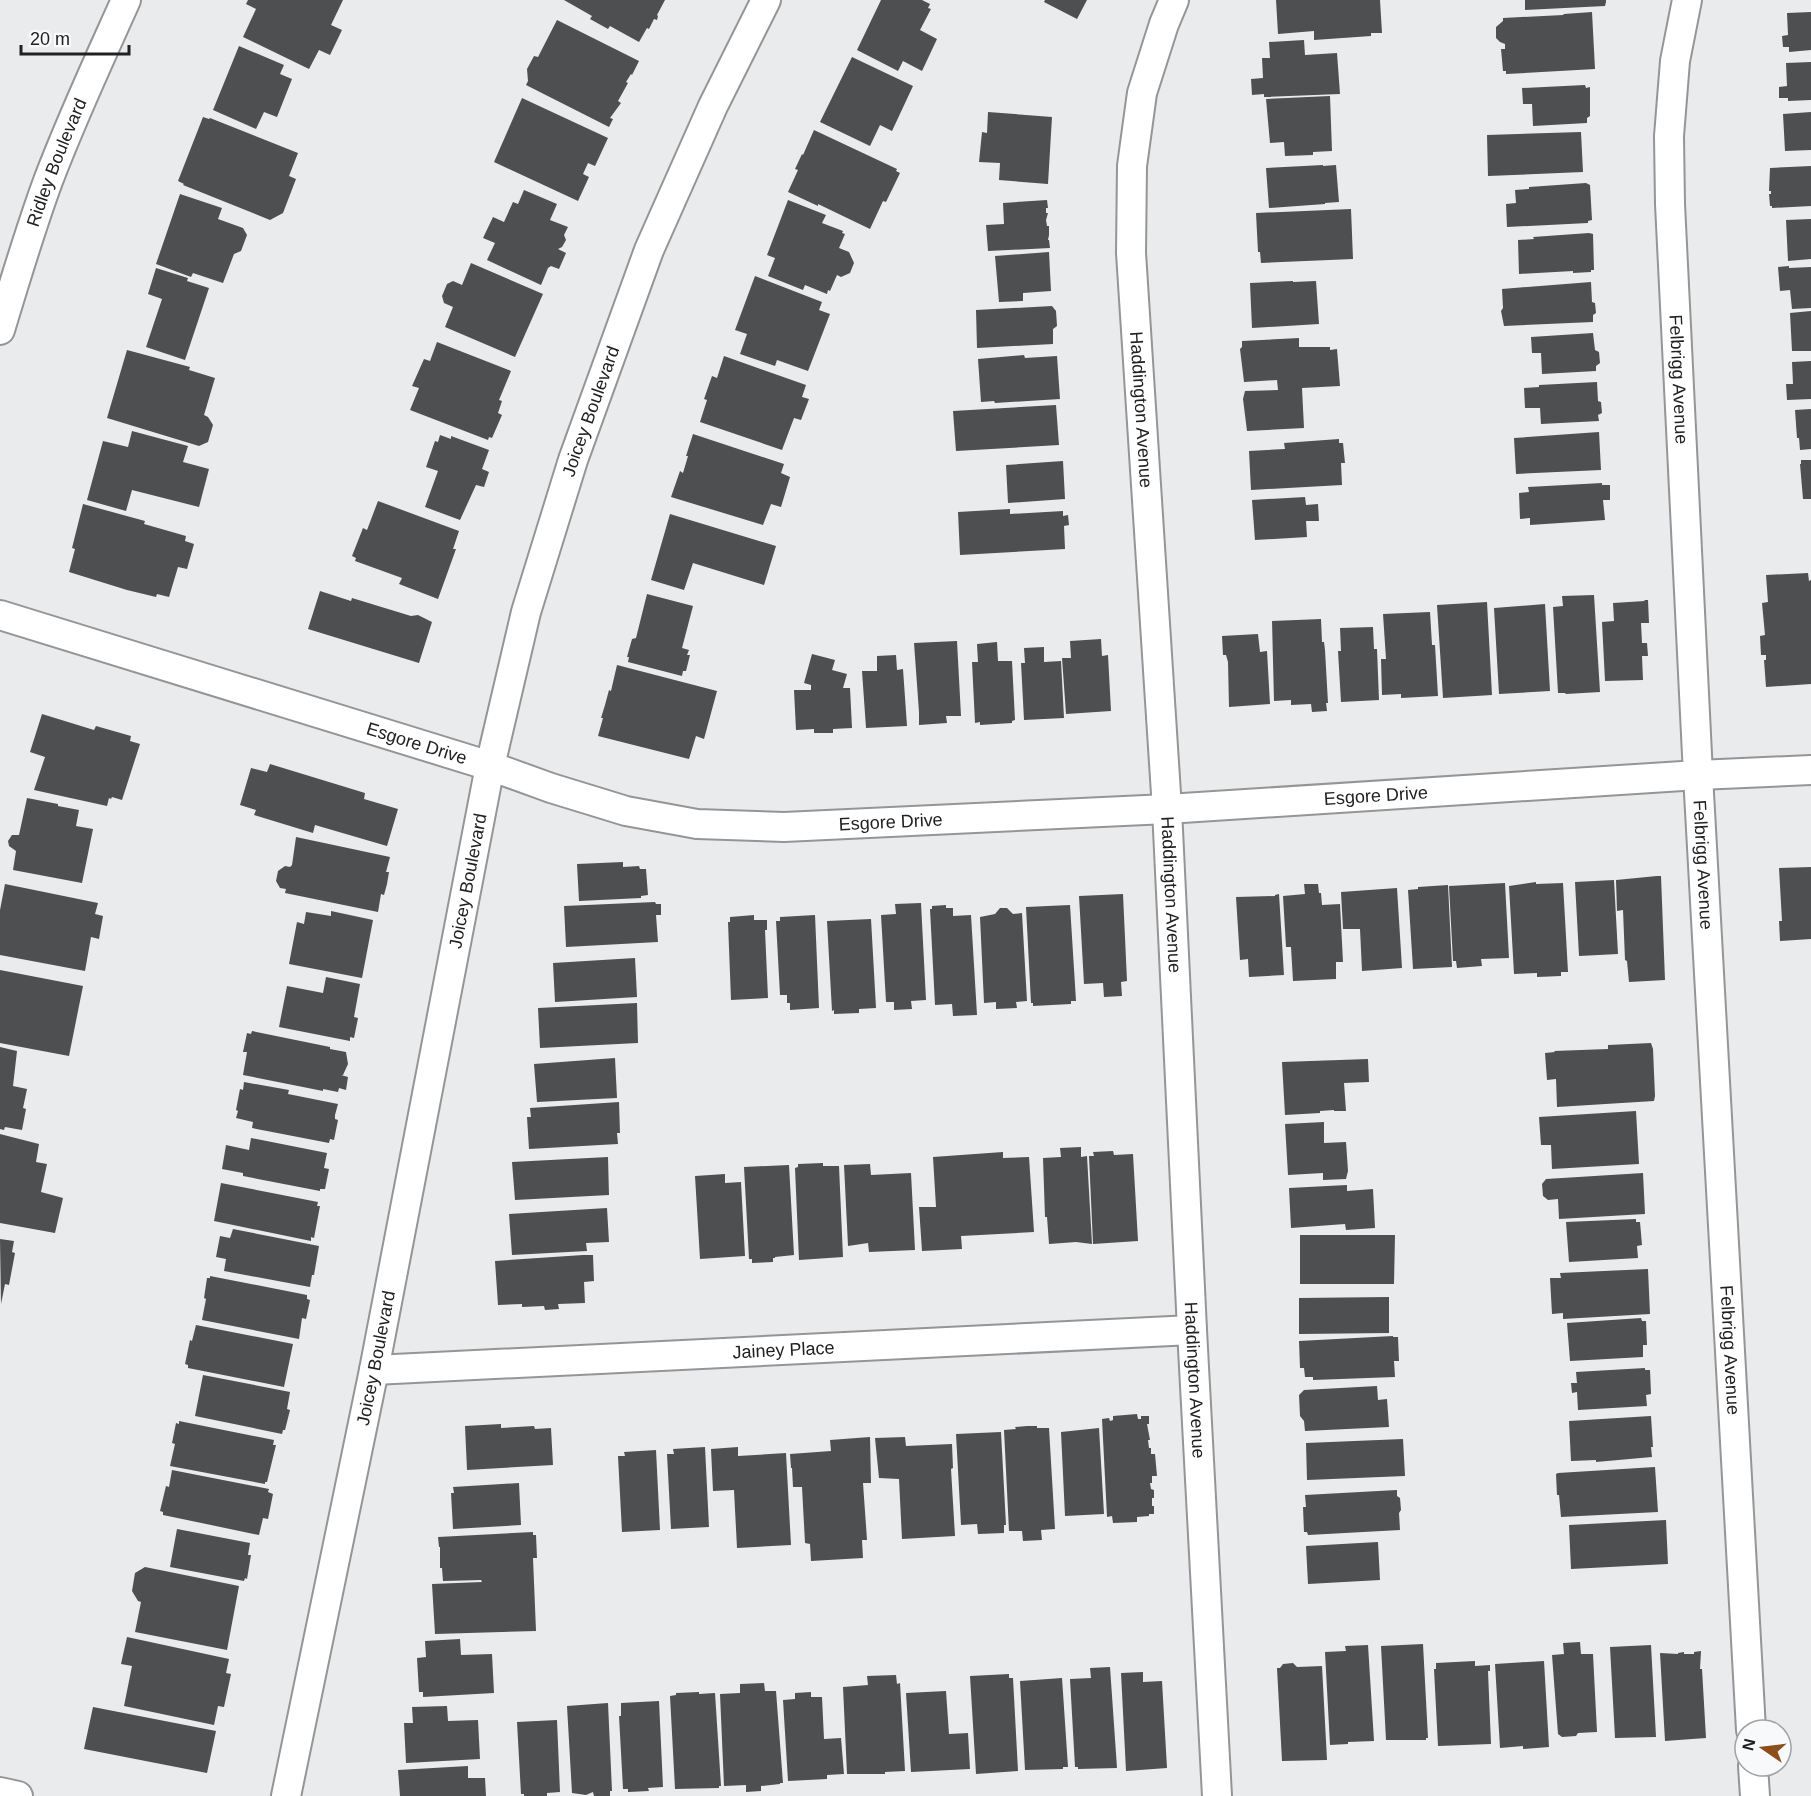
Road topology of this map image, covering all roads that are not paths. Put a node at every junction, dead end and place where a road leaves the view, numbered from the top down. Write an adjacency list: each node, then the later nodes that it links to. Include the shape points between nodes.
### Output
1 (126, 0): 5 (street, Ridley Boulevard, via 48,181)
2 (766, 0): 7 (street, Joicey Boulevard, via 713,106 649,250 573,460 526,612)
3 (1174, 0): 10 (street, Haddington Avenue, via 1142,93 1132,166 1131,253)
4 (1687, 0): 9 (street, Felbrigg Avenue, via 1676,61 1669,147)
5 (0, 330)
6 (0, 615): 7 (street, Esgore Drive)
7 (490, 766): 10 (street, Esgore Drive, via 626,811 697,824 784,827); 12 (street, Joicey Boulevard)
8 (1811, 770): 9 (street, Esgore Drive)
9 (1698, 775): 10 (street, Esgore Drive); 13 (street, Felbrigg Avenue)
10 (1167, 809): 11 (street, Haddington Avenue)
11 (1192, 1330): 12 (street, Jainey Place); 18 (street, Haddington Avenue)
12 (374, 1370): 17 (street, Joicey Boulevard)
13 (1750, 1718)
14 (1754, 1778): 19 (street)
15 (0, 1792): 16 (street)
16 (18, 1796)
17 (286, 1796)
18 (1217, 1796)
19 (1755, 1796)

